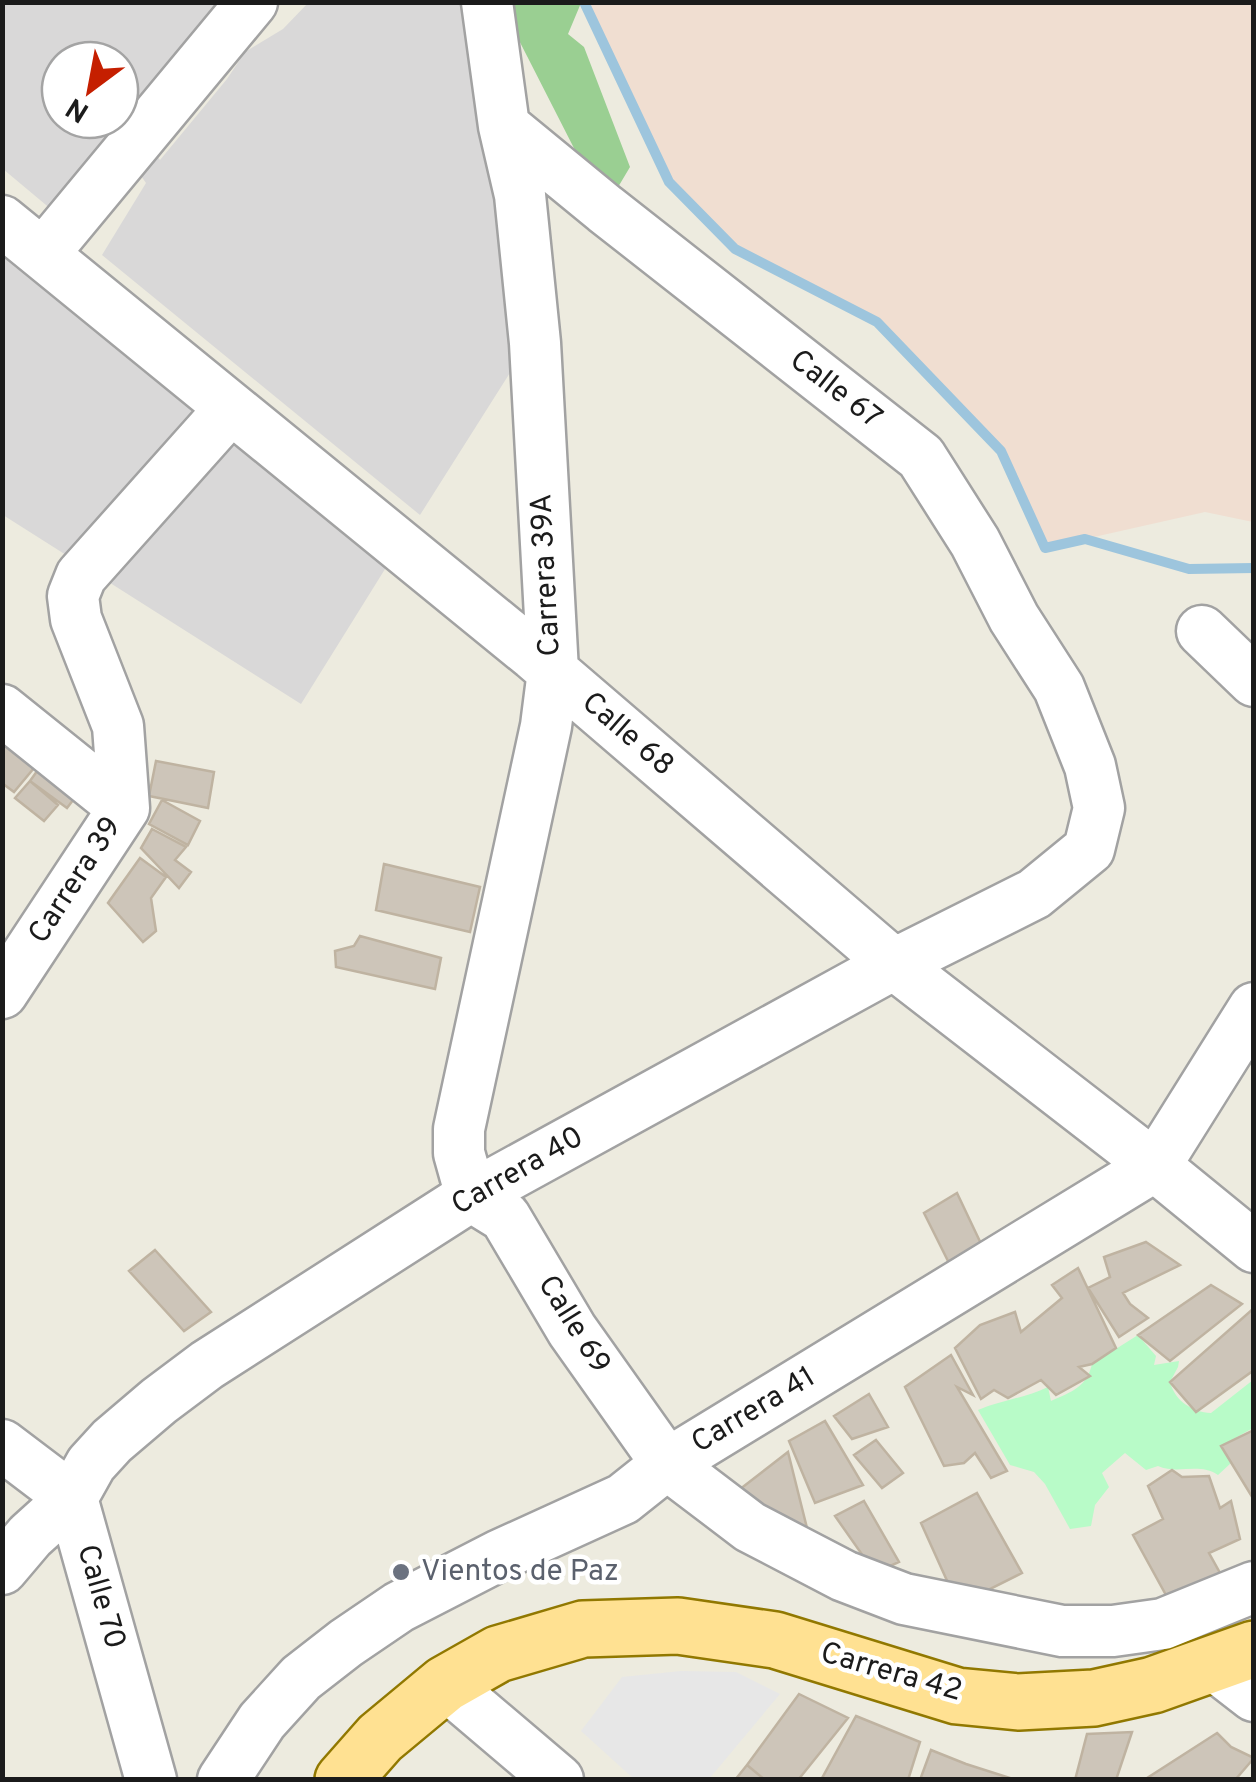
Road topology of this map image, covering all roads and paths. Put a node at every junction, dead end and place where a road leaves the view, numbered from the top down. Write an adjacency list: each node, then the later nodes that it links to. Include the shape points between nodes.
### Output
1 (252, 2): 5 (street)
2 (487, 2): 3 (street)
3 (504, 126): 8 (street, Carrera 39A, via 520,195 535,343); 12 (street, Calle 67, via 921,457 1058,688 1090,766 1099,808)
4 (2, 221): 5 (street, Calle 68)
5 (43, 254): 6 (street, Calle 68)
6 (231, 408): 8 (street, Calle 68); 11 (street, Carrera 39, via 80,576 73,596 118,726)
7 (1202, 631): 9 (street)
8 (553, 671): 13 (street, Calle 68); 17 (street, Carrera 39A, via 459,1129)
9 (1254, 681)
10 (2, 710): 11 (street)
11 (124, 808): 14 (street, Carrera 39)
12 (1089, 849): 13 (street, Carrera 40, via 1034,894)
13 (894, 964): 16 (street, Calle 68); 17 (street, Carrera 40)
14 (2, 993)
15 (1254, 1008): 16 (street, Carrera 41)
16 (1155, 1166): 18 (street, Calle 68); 20 (street, Carrera 41)
17 (471, 1196): 20 (street, Calle 69, via 505,1217 572,1330); 21 (street, Carrera 40, via 159,1401 91,1464)
18 (1254, 1247)
19 (2, 1445): 21 (street)
20 (667, 1464): 23 (street, Calle 69, via 750,1527 844,1576 904,1599 993,1618 1062,1631 1113,1631 1163,1624); 27 (street, Carrera 41, via 624,1499 500,1555 346,1643 300,1678)
21 (72, 1498): 22 (street, Carrera 40); 26 (street, Calle 70)
22 (2, 1569)
23 (1254, 1588)
24 (1240, 1670): 25 (main road, Carrera 42, via 1094,1698 1018,1702 957,1696 775,1640 678,1626 582,1629 498,1654)
25 (445, 1684): 28 (main road, via 380,1738); 29 (street)
26 (151, 1780)
27 (222, 1780)
28 (343, 1780)
29 (558, 1780)

